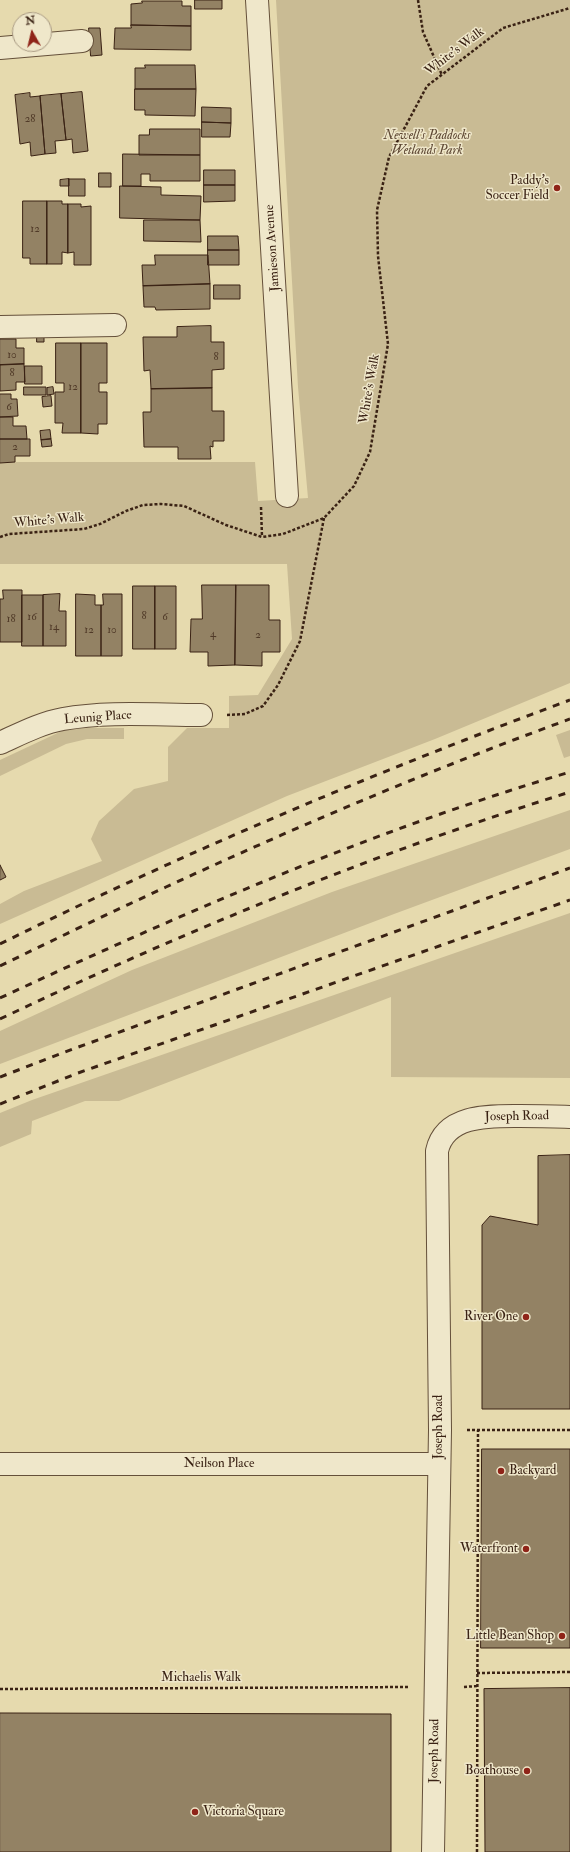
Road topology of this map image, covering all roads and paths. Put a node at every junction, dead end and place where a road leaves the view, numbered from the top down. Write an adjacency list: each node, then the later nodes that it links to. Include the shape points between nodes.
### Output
1 (257, 0): 9 (street, Jamieson Avenue)
2 (418, 0): 6 (path, via 423,32)
3 (570, 8): 6 (path, White's Walk, via 503,28)
4 (82, 41): 5 (street)
5 (0, 48)
6 (442, 75): 10 (path, White's Walk, via 427,86 390,157 377,210 378,256 388,344 370,452 354,486)
7 (115, 325): 8 (street)
8 (0, 327)
9 (287, 496)
10 (324, 518): 11 (path, White's Walk, via 283,534 262,537 226,525 184,506 160,504 126,510 100,524 84,529 9,534); 12 (path, via 300,641 278,685 263,706 245,714)
11 (0, 537)
12 (201, 715): 13 (street, Leunig Place, via 106,715 62,719 31,729)
13 (0, 744)
14 (570, 1117): 15 (street, Joseph Road, via 496,1116 472,1119 453,1126 439,1143 436,1171)
15 (440, 1430): 16 (path); 19 (street, Joseph Road)
16 (478, 1430): 17 (path); 20 (path)
17 (570, 1430)
18 (0, 1464): 19 (street, Neilson Place)
19 (439, 1464): 26 (street, Joseph Road)
20 (477, 1672): 21 (path); 22 (path)
21 (570, 1672)
22 (477, 1686): 24 (path); 27 (path)
23 (402, 1687): 25 (path, Michaelis Walk)
24 (458, 1687)
25 (0, 1689)
26 (433, 1852)
27 (477, 1852)

